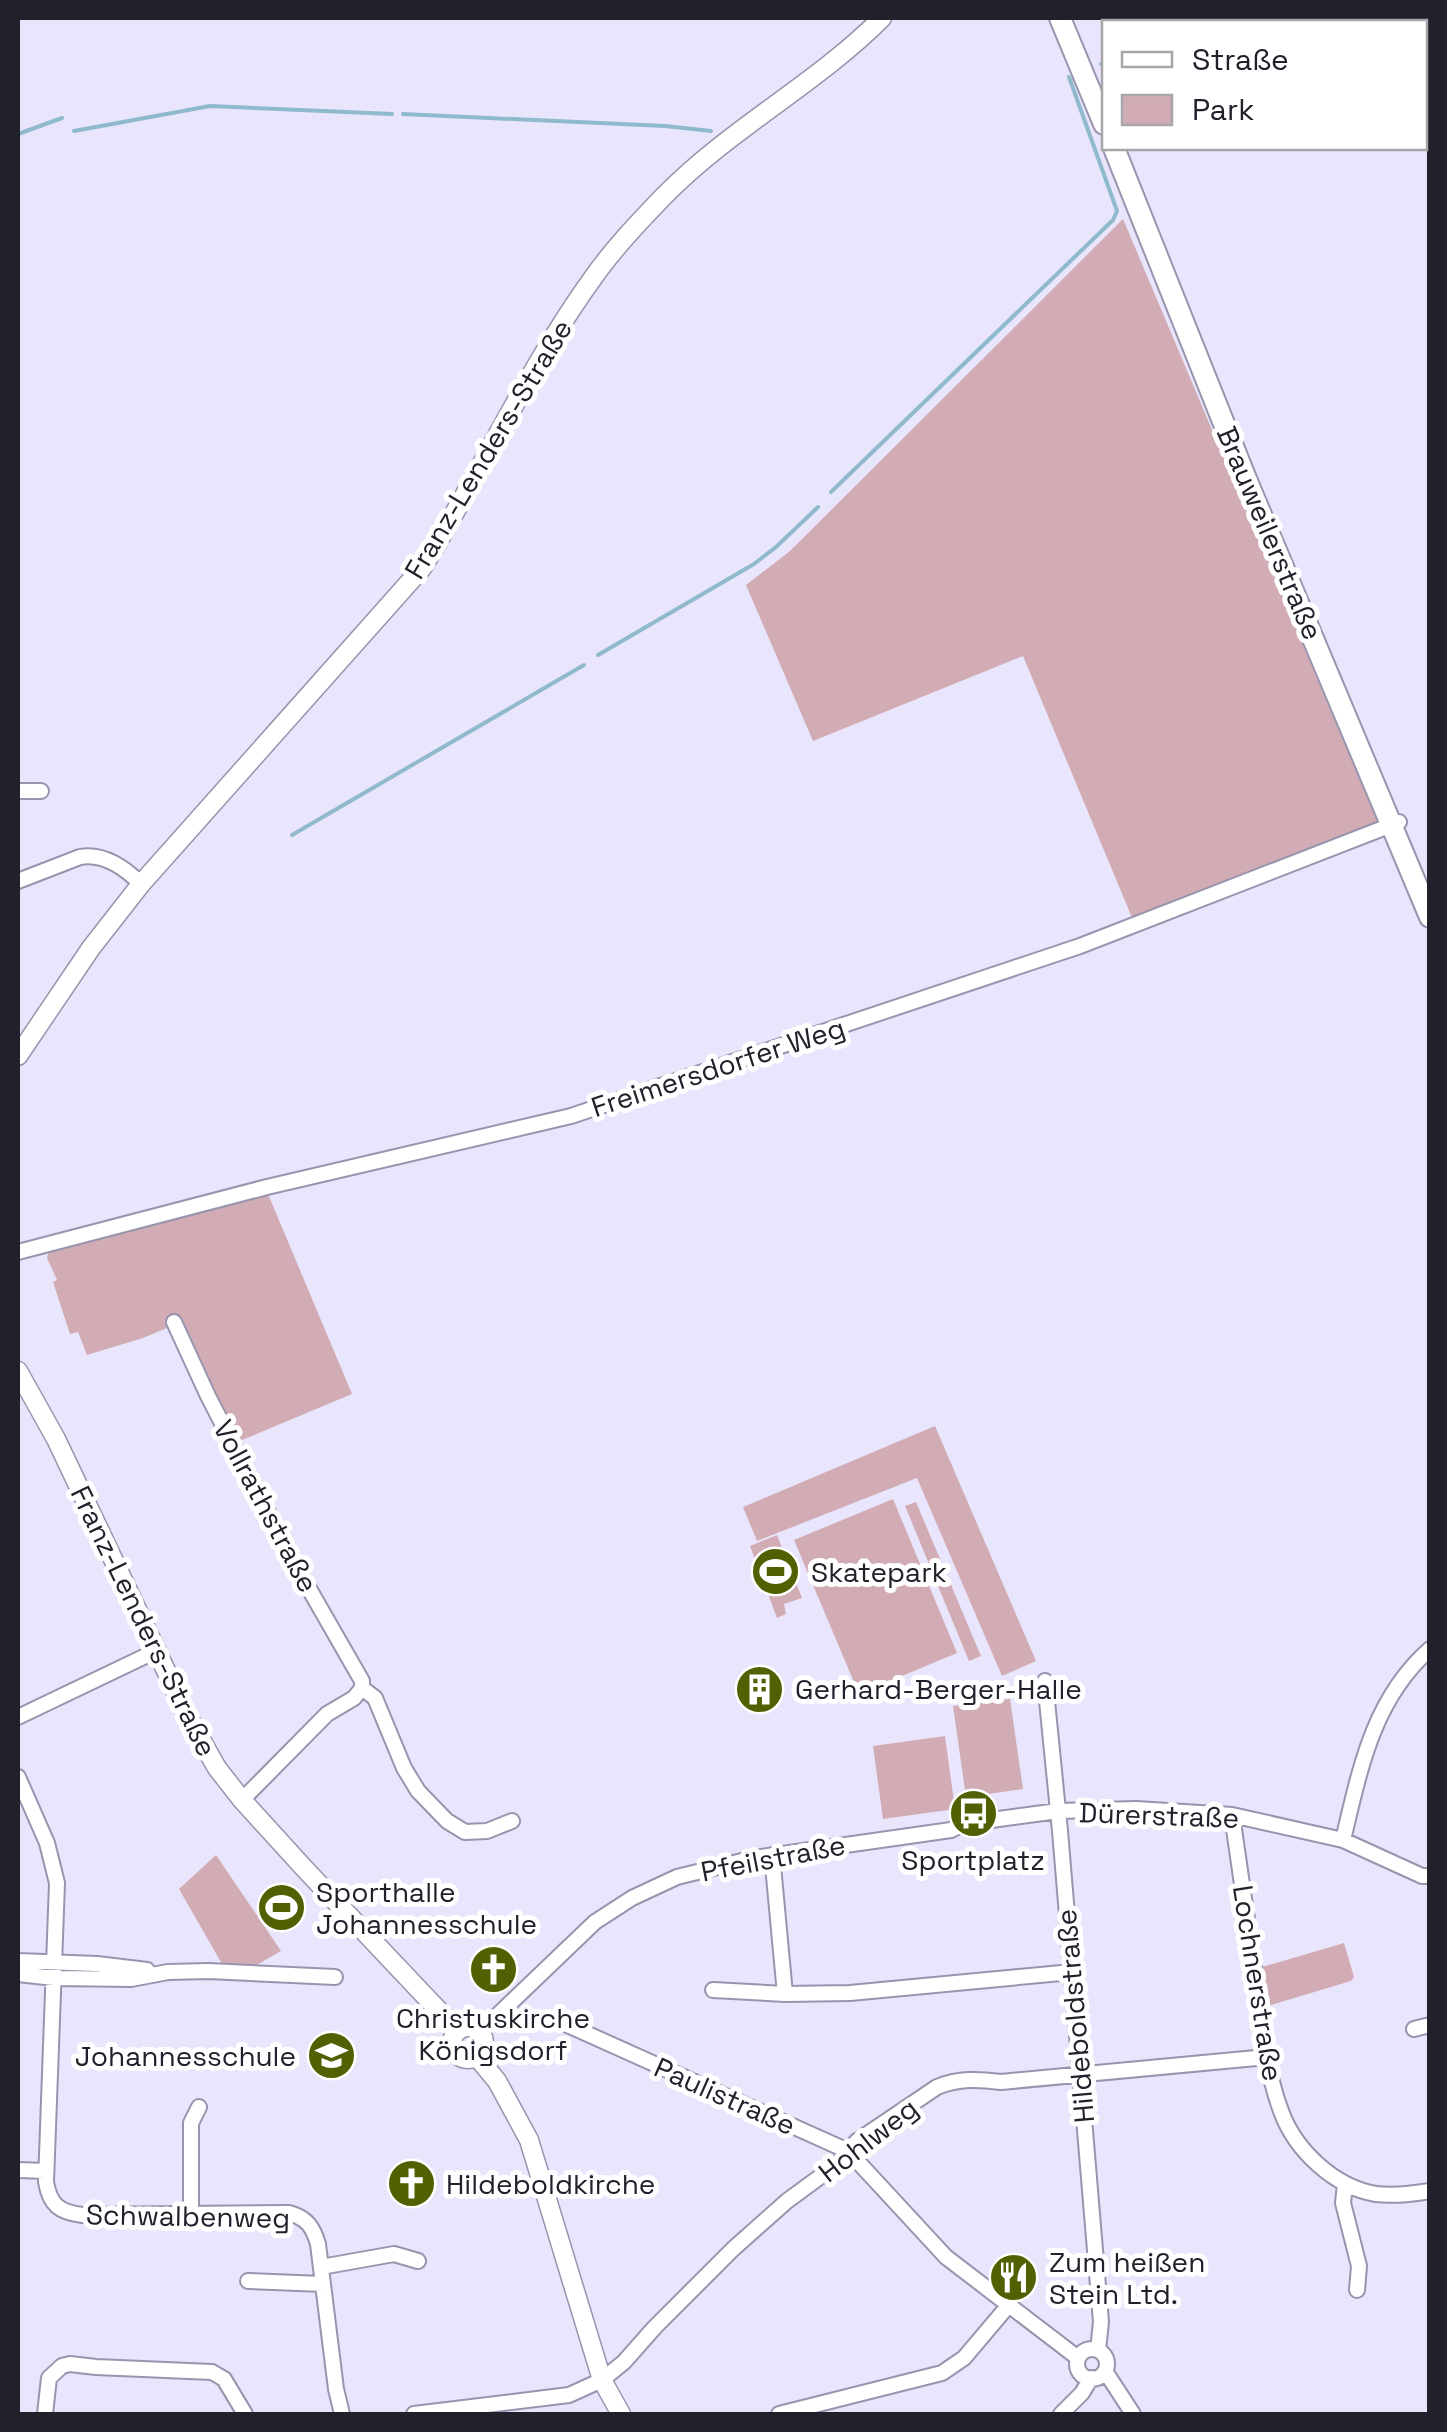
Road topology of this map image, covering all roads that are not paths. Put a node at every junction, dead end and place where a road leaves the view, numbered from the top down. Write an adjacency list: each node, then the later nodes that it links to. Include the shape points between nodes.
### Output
1 (882, 18): 9 (street, Franz-Lenders-Straße, via 704,160 598,272 528,379 422,568)
2 (1060, 18): 3 (main road)
3 (1102, 119)
4 (1115, 150): 7 (main road, Brauweilerstraße, via 1246,479)
5 (18, 791): 6 (street)
6 (41, 791)
7 (1396, 823): 10 (main road, Brauweilerstraße); 12 (street, Freimersdorfer Weg, via 1048,958 571,1116)
8 (18, 881): 9 (street, via 90,855)
9 (141, 884): 11 (street, Franz-Lenders-Straße)
10 (1430, 916)
11 (18, 1056)
12 (18, 1252)
13 (174, 1322): 18 (street, Vollrathstraße)
14 (18, 1371): 16 (street, Franz-Lenders-Straße)
15 (1430, 1650): 25 (street, via 1412,1665 1378,1718)
16 (156, 1651): 19 (street); 21 (street, Franz-Lenders-Straße, via 200,1741)
17 (1044, 1681): 22 (street, Hildeboldstraße)
18 (362, 1688): 21 (street); 24 (street, Vollrathstraße, via 375,1698 418,1791 447,1821 465,1832)
19 (18, 1717)
20 (18, 1777): 29 (street, Schwalbenweg, via 57,1883)
21 (242, 1800): 36 (street, Franz-Lenders-Straße)
22 (1058, 1811): 23 (street, Dürerstraße); 26 (street, Pfeilstraße); 30 (street, Hildeboldstraße)
23 (1232, 1815): 25 (street, Dürerstraße); 39 (street, Lochnerstraße)
24 (512, 1821)
25 (1343, 1840): 27 (street, Dürerstraße)
26 (772, 1855): 34 (street); 37 (street, Pfeilstraße, via 678,1877 615,1908)
27 (1430, 1876)
28 (18, 1962): 29 (street)
29 (54, 1970): 31 (street); 32 (street, via 131,1979 208,1971); 44 (street, Schwalbenweg)
30 (1072, 1972): 34 (street); 40 (street, Hildeboldstraße)
31 (18, 1974)
32 (335, 1977)
33 (713, 1990): 34 (street)
34 (785, 1994)
35 (536, 2019): 42 (street, Paulistraße, via 561,2022)
36 (458, 2030): 37 (street); 38 (street, via 454,2050)
37 (480, 2032): 38 (street, via 484,2045)
38 (476, 2057): 57 (street, via 529,2140)
39 (1267, 2057): 40 (street, Hohlweg); 45 (street, Lochnerstraße, via 1292,2134)
40 (1080, 2074): 42 (street, Hohlweg, via 950,2082); 54 (street, Hildeboldstraße)
41 (199, 2106): 47 (street, via 192,2123)
42 (848, 2151): 53 (street, Paulistraße, via 946,2256); 57 (street, Hohlweg, via 733,2249)
43 (18, 2170): 44 (street)
44 (46, 2172): 47 (street, Schwalbenweg, via 50,2198 68,2213)
45 (1346, 2184): 46 (street, Lochnerstraße, via 1374,2194); 52 (street, via 1343,2203 1359,2266)
46 (1430, 2192)
47 (191, 2214): 49 (street, Schwalbenweg, via 301,2216 314,2230)
48 (418, 2261): 49 (street, via 394,2254)
49 (321, 2266): 51 (street, Schwalbenweg)
50 (248, 2281): 51 (street)
51 (323, 2284): 60 (street, Schwalbenweg)
52 (1358, 2290)
53 (1008, 2306): 55 (street, Paulistraße); 63 (street, via 964,2358 942,2373)
54 (1098, 2350): 55 (street); 56 (street, Paulistraße, via 1105,2357)
55 (1078, 2358): 56 (street, Paulistraße, via 1079,2371)
56 (1098, 2375): 64 (street); 65 (street, Paulistraße)
57 (602, 2380): 61 (street, via 569,2395); 62 (street)
58 (45, 2414): 59 (street, via 49,2378 70,2364 212,2372 224,2379)
59 (245, 2414)
60 (342, 2414)
61 (414, 2414)
62 (620, 2414)
63 (778, 2414)
64 (1061, 2414)
65 (1133, 2414)

